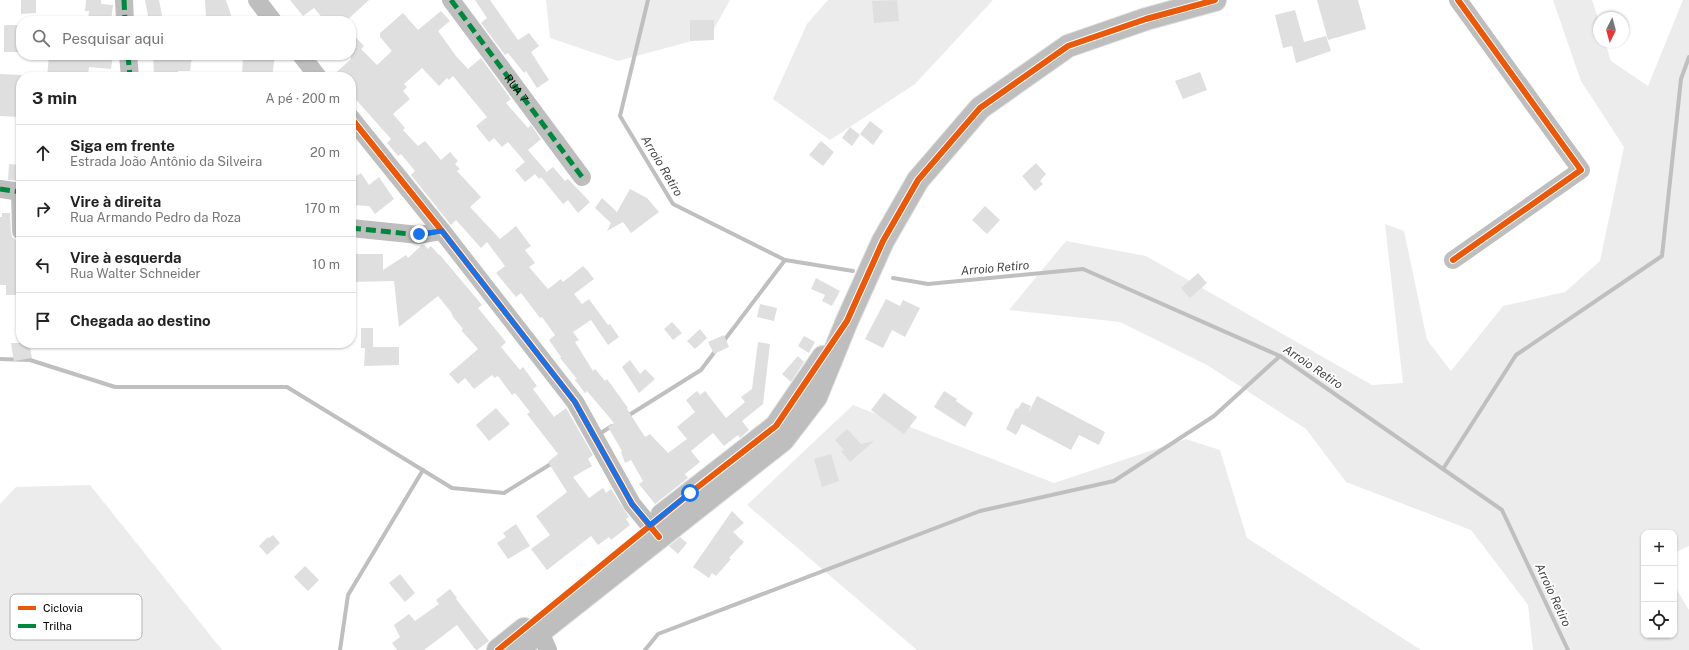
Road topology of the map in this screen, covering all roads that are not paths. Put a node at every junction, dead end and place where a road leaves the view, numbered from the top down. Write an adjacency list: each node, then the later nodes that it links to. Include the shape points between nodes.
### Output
1 (124, 0): 6 (street)
2 (256, 0): 7 (street)
3 (451, 0): 13 (street, RUA 7)
4 (1215, 0): 19 (main road, via 1146,19 1068,46 980,108 918,180 883,241 847,321 776,426)
5 (1458, 0): 18 (street, via 1581,170)
6 (125, 16)
7 (269, 16)
8 (128, 60): 10 (street)
9 (305, 60): 11 (street)
10 (130, 72)
11 (314, 72)
12 (356, 124): 17 (street)
13 (582, 177)
14 (0, 189): 15 (street)
15 (16, 191)
16 (356, 228): 17 (street, via 419,234)
17 (442, 231): 19 (street, via 575,402 632,504)
18 (1452, 260)
19 (654, 531): 20 (main road); 21 (main road)
20 (544, 641): 22 (main road)
21 (498, 650)
22 (517, 650)

